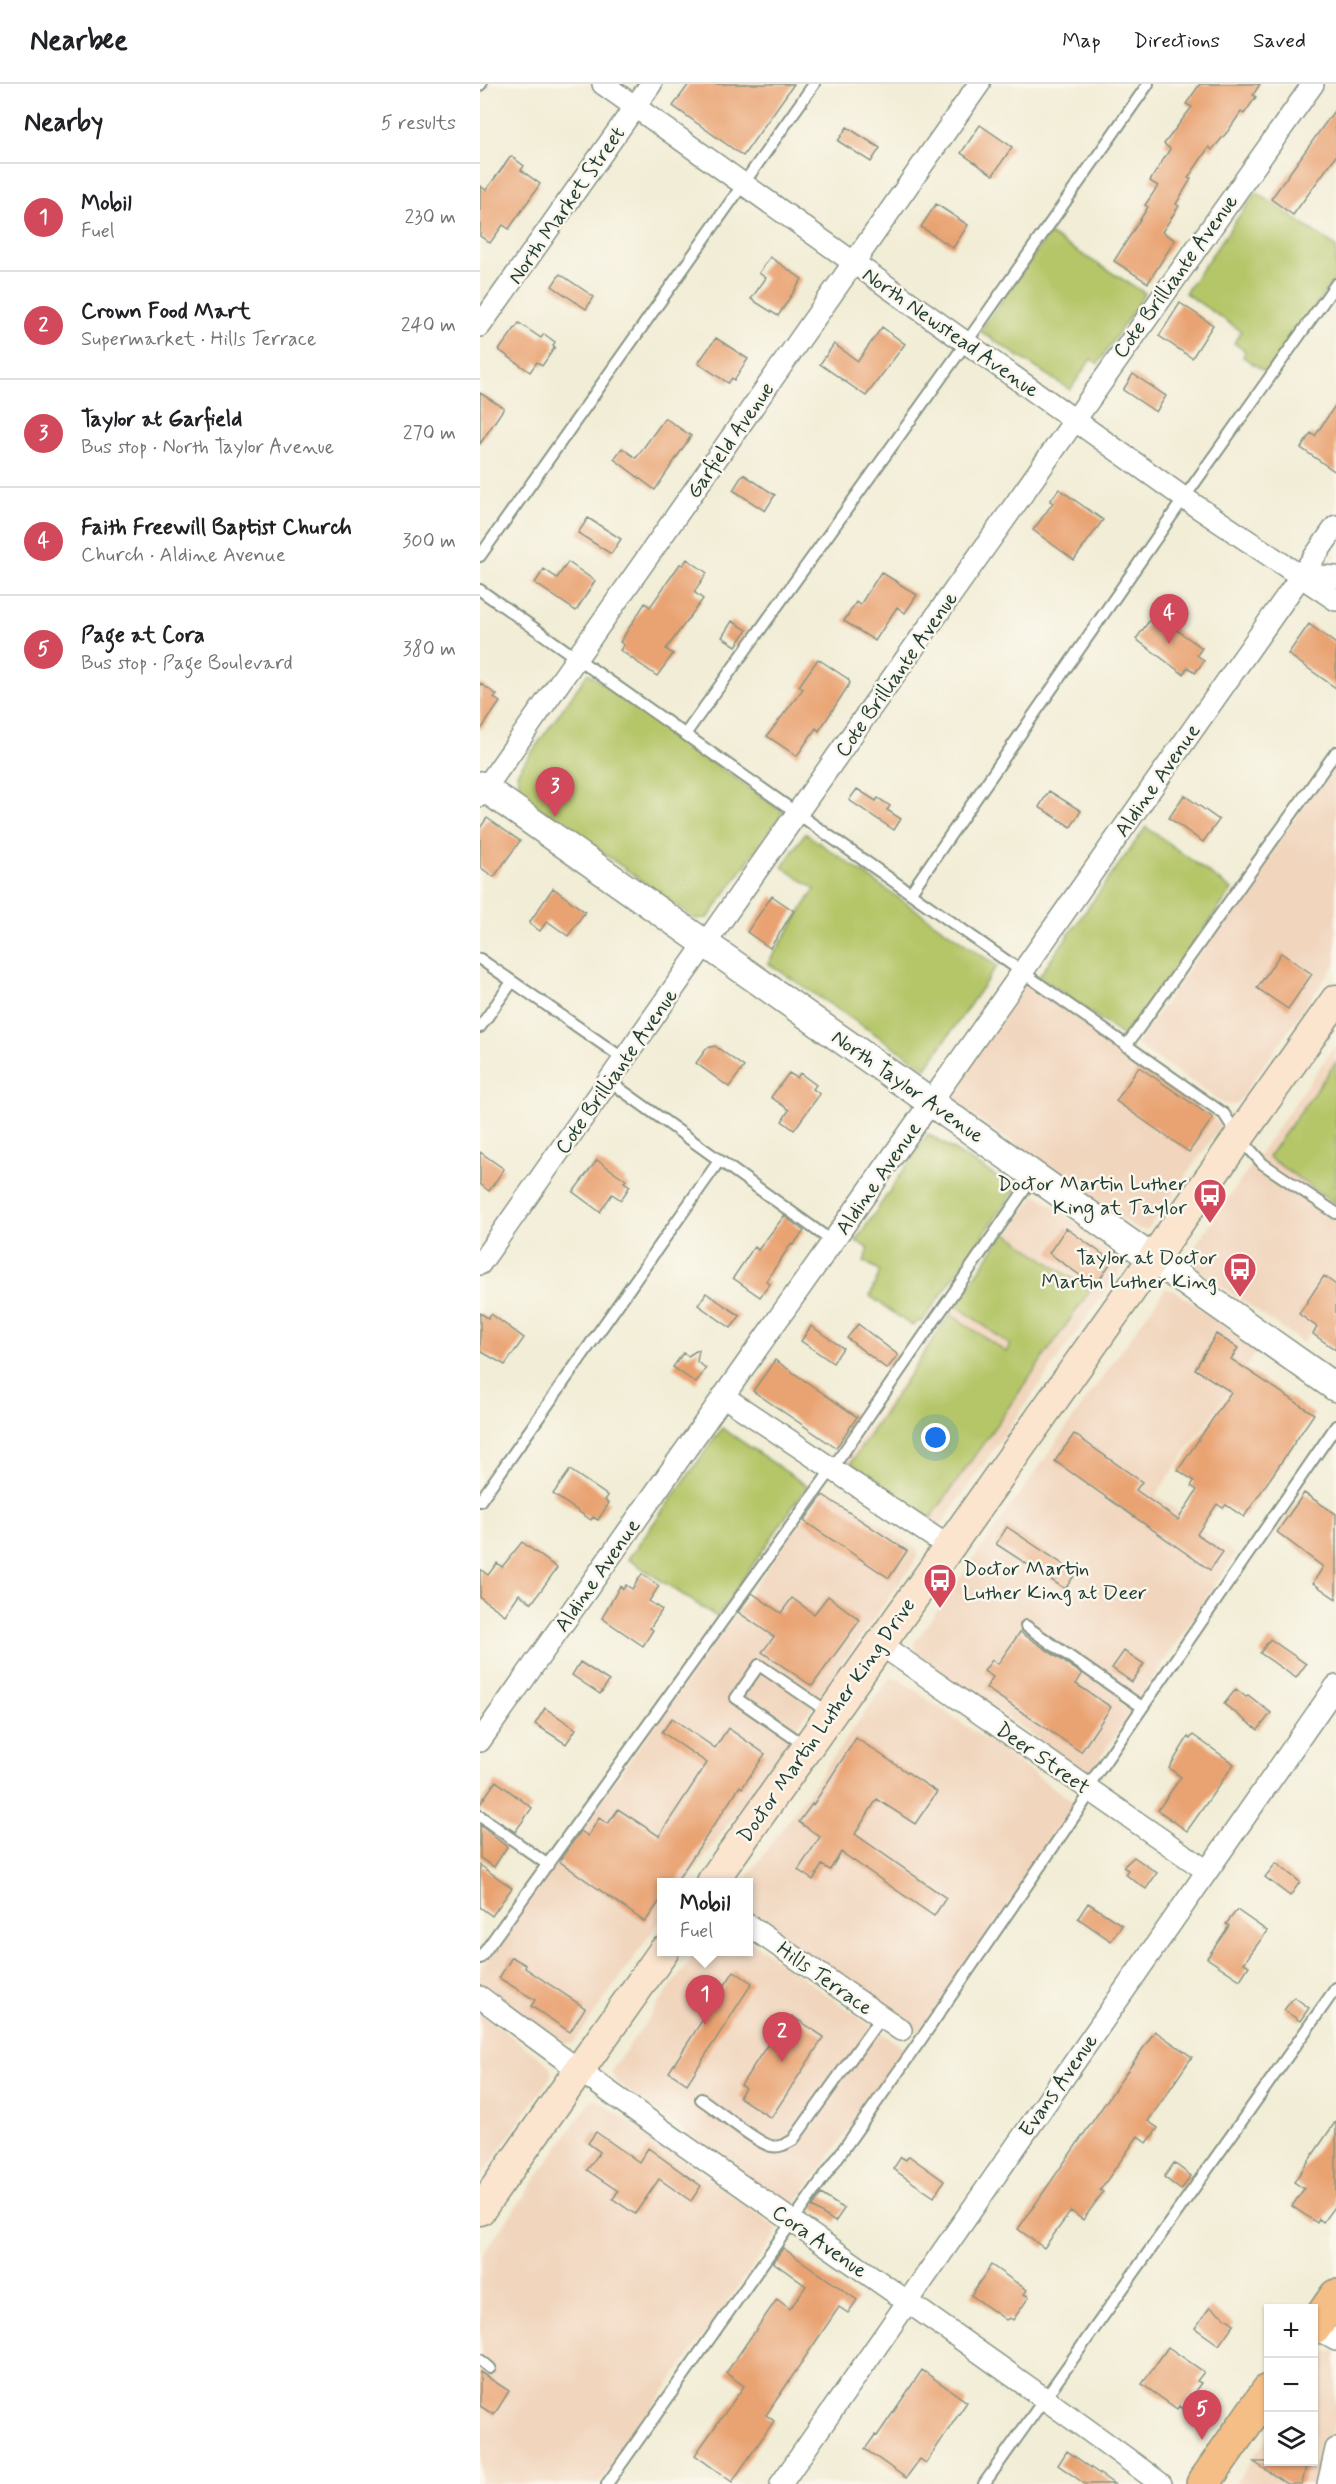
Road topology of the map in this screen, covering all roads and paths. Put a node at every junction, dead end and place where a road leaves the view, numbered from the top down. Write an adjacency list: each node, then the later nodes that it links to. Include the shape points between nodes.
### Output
1 (603, 84): 7 (street, North Newstead Avenue)
2 (651, 84): 7 (street, North Market Street)
3 (814, 84): 8 (lane)
4 (979, 84): 9 (street, Garfield Avenue)
5 (1148, 84): 12 (lane)
6 (1312, 84): 13 (street, Cote Brilliante Avenue)
7 (635, 106): 8 (street, North Newstead Avenue); 11 (street, North Market Street)
8 (743, 183): 9 (street, North Newstead Avenue); 16 (lane)
9 (853, 262): 12 (street, North Newstead Avenue); 21 (street, Garfield Avenue)
10 (1336, 284): 14 (lane)
11 (480, 326)
12 (966, 343): 13 (street, North Newstead Avenue); 22 (lane)
13 (1074, 419): 14 (street, North Newstead Avenue); 25 (street, Cote Brilliante Avenue)
14 (1184, 498): 17 (street, North Newstead Avenue); 26 (lane)
15 (1336, 526): 17 (street, Aldine Avenue)
16 (480, 556)
17 (1302, 575): 18 (street, North Newstead Avenue); 20 (street, North Newstead Avenue); 29 (street, Aldine Avenue)
18 (1336, 577)
19 (480, 590): 21 (lane)
20 (1336, 600)
21 (579, 658): 22 (lane); 24 (street, Garfield Avenue)
22 (686, 733): 25 (lane)
23 (1336, 752): 33 (lane)
24 (482, 790): 27 (street, North Taylor Avenue)
25 (799, 813): 26 (lane); 27 (street, Cote Brilliante Avenue)
26 (911, 892): 29 (lane)
27 (705, 944): 34 (street, Cote Brilliante Avenue); 36 (street, North Taylor Avenue)
28 (480, 959): 30 (lane)
29 (1023, 970): 33 (lane); 36 (street, Aldine Avenue)
30 (512, 982): 32 (lane); 34 (lane)
31 (1336, 1000): 37 (main road, Doctor Martin Luther King Drive)
32 (480, 1027)
33 (1126, 1046): 37 (lane, via 1224,1114)
34 (624, 1059): 35 (street, Cote Brilliante Avenue)
35 (609, 1081): 38 (lane); 43 (street, Cote Brilliante Avenue)
36 (932, 1103): 39 (street, North Taylor Avenue); 41 (street, Aldine Avenue)
37 (1239, 1137): 40 (lane, via 1263,1164); 42 (main road, Doctor Martin Luther King Drive)
38 (719, 1161): 41 (lane); 48 (lane)
39 (1035, 1176): 42 (street, North Taylor Avenue); 47 (lane)
40 (1336, 1213)
41 (833, 1242): 45 (street, Aldine Avenue)
42 (1153, 1259): 44 (street, North Taylor Avenue); 49 (main road, Doctor Martin Luther King Drive)
43 (480, 1264)
44 (1336, 1388)
45 (723, 1396): 47 (street); 55 (street, Aldine Avenue)
46 (1336, 1426): 53 (lane)
47 (832, 1469): 49 (street); 59 (lane)
48 (480, 1501)
49 (949, 1547): 51 (main road, Doctor Martin Luther King Drive)
50 (1026, 1626): 53 (lane)
51 (880, 1644): 54 (main road, Doctor Martin Luther King Drive); 57 (street, Deer Street)
52 (1336, 1686): 60 (street, Evans Avenue)
53 (1142, 1707): 57 (lane)
54 (831, 1714): 56 (main road, Doctor Martin Luther King Drive); 56 (lane, via 759,1665 736,1698)
55 (480, 1741)
56 (807, 1747): 61 (main road, Doctor Martin Luther King Drive)
57 (1089, 1790): 60 (street, Deer Street); 72 (lane)
58 (480, 1816): 59 (lane)
59 (548, 1865): 64 (lane)
60 (1207, 1871): 74 (street, Evans Avenue)
61 (715, 1878)
62 (753, 1928): 67 (street, Hills Terrace)
63 (660, 1956): 69 (main road)
64 (480, 1958)
65 (1336, 1988): 80 (lane)
66 (480, 1997): 69 (street, Cora Avenue)
67 (881, 2017): 68 (street, Hills Terrace); 70 (lane, via 793,2140 786,2144 779,2147 763,2143)
68 (901, 2030)
69 (579, 2071): 71 (main road); 72 (street, Cora Avenue)
70 (701, 2099)
71 (480, 2210)
72 (793, 2222): 74 (street, Cora Avenue); 83 (lane)
73 (1336, 2296): 75 (main road)
74 (908, 2303): 80 (street, Cora Avenue); 84 (street, Evans Avenue)
75 (1318, 2322)
76 (1318, 2330): 77 (street)
77 (1336, 2340)
78 (480, 2360): 79 (lane)
79 (490, 2368)
80 (1044, 2398): 85 (lane); 86 (street, Cora Avenue)
81 (1264, 2398): 87 (main road)
82 (1336, 2450): 88 (street)
83 (607, 2484)
84 (781, 2484)
85 (984, 2484)
86 (1161, 2484)
87 (1203, 2484)
88 (1328, 2484)

